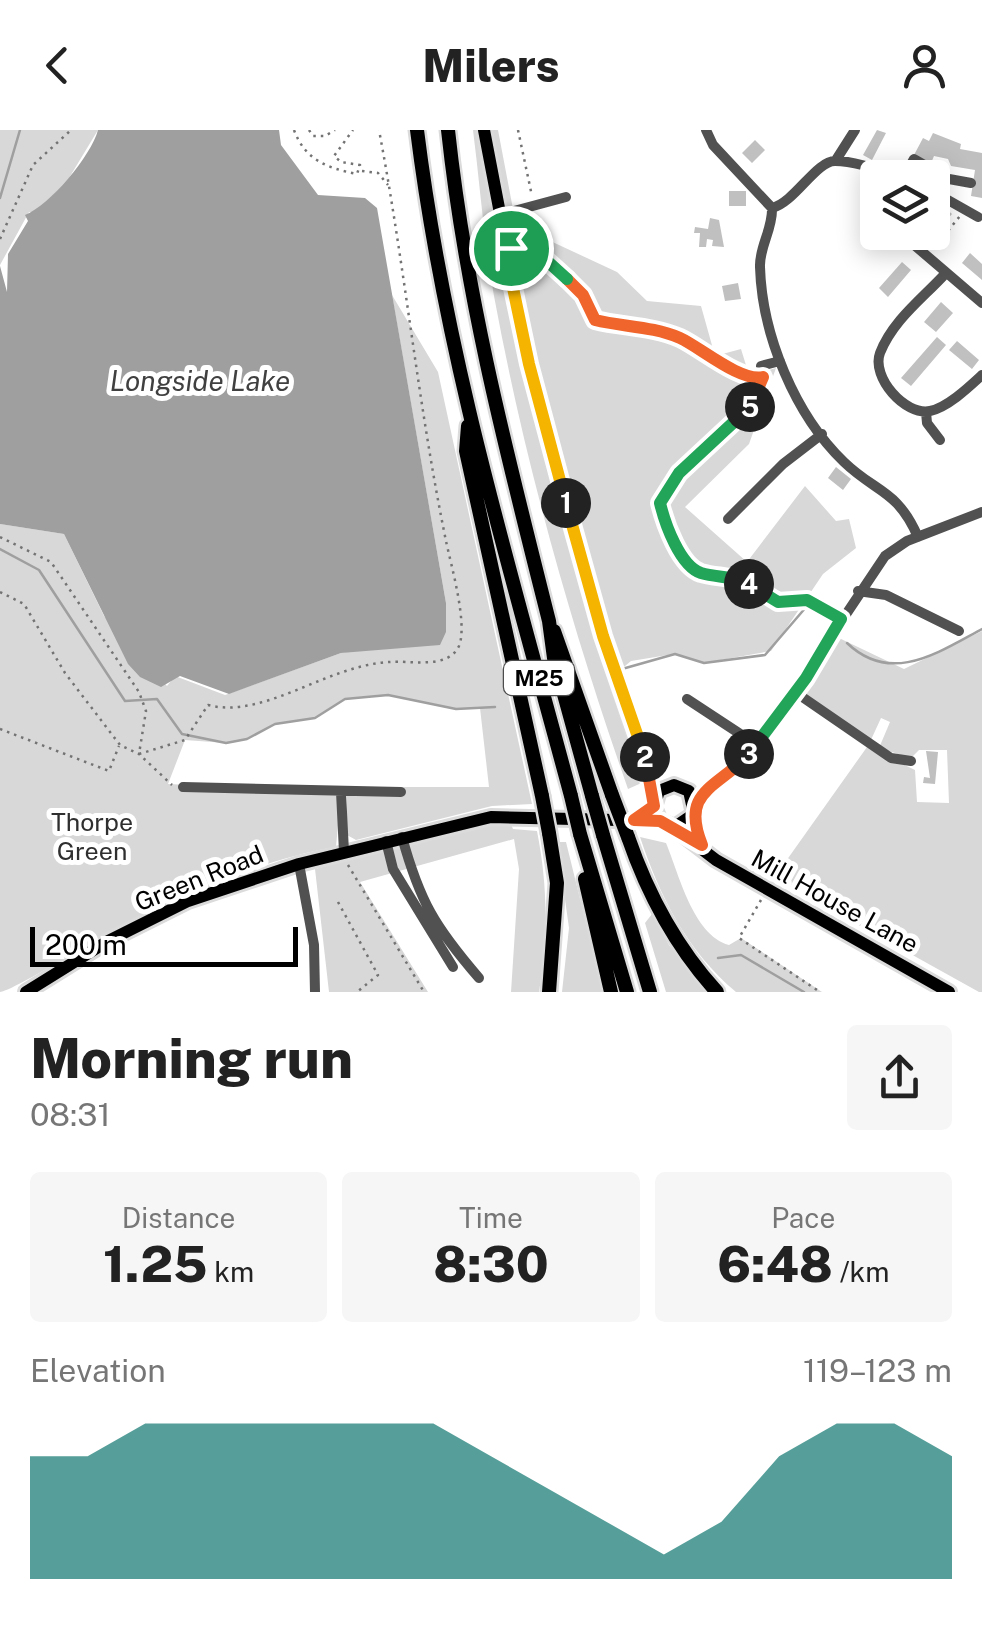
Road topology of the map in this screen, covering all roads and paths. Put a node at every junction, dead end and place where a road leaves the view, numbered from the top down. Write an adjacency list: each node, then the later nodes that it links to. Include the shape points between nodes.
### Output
1 (70, 130): 26 (path, via 33,165)
2 (294, 130): 15 (path, via 301,150 316,160)
3 (310, 130): 4 (path, via 326,136)
4 (335, 130)
5 (353, 130): 15 (path, via 334,156 360,165)
6 (380, 130): 18 (path)
7 (417, 130): 36 (highway, M25)
8 (448, 130): 47 (highway, M25, via 484,363)
9 (484, 130): 24 (main road)
10 (518, 130): 21 (path, via 534,188)
11 (706, 130): 22 (street)
12 (855, 130): 13 (street)
13 (836, 160): 14 (street); 22 (street)
14 (860, 166)
15 (360, 171): 18 (path, via 378,173)
16 (950, 179): 17 (street)
17 (971, 183)
18 (390, 187): 55 (path, via 459,645 437,661 360,666 232,712 208,705 185,740)
19 (566, 197): 21 (street)
20 (950, 202): 23 (street)
21 (530, 205): 24 (street); 27 (path)
22 (772, 208): 33 (street, via 760,266)
23 (964, 210): 25 (street); 30 (path)
24 (498, 215): 28 (main road)
25 (978, 217)
26 (0, 240)
27 (524, 246): 28 (path); 46 (path, via 576,286 595,320 670,334 714,361 763,377 755,401 679,473 661,509 695,570 728,574 778,602 807,600)
28 (505, 250): 52 (main road, via 603,636)
29 (917, 250): 30 (street)
30 (926, 259): 31 (street)
31 (946, 274): 32 (street); 37 (street, via 923,291 878,362 894,393)
32 (982, 303)
33 (780, 361): 34 (street); 38 (street)
34 (761, 366)
35 (982, 374): 37 (street)
36 (469, 411): 67 (highway, M25, bridge); 81 (highway, bridge, via 466,451 557,883)
37 (926, 412): 39 (street)
38 (822, 434): 41 (street); 42 (street, via 848,466 897,500)
39 (940, 440)
40 (982, 512): 42 (street)
41 (728, 519)
42 (918, 536): 44 (street, via 885,556)
43 (0, 537): 55 (path, via 51,562 139,692 146,711)
44 (858, 590): 46 (street); 48 (street, via 886,595)
45 (0, 592): 53 (path, via 24,604)
46 (841, 619): 49 (street)
47 (549, 621): 84 (highway, M25, bridge); 85 (highway, bridge, via 654,904)
48 (959, 631)
49 (796, 692): 54 (street); 56 (street, via 891,758)
50 (686, 699): 54 (street)
51 (0, 730): 53 (path, via 109,771)
52 (642, 744): 57 (main road); 63 (main road)
53 (120, 745): 55 (path)
54 (757, 745): 58 (street)
55 (139, 754): 59 (path, via 167,784)
56 (911, 761)
57 (670, 786): 60 (main road); 63 (main road)
58 (708, 786): 60 (street); 64 (street)
59 (183, 787): 61 (street)
60 (685, 788): 64 (main road)
61 (341, 792): 62 (street); 71 (street)
62 (402, 792)
63 (654, 802): 65 (main road); 66 (main road)
64 (694, 810): 66 (main road, via 683,826); 70 (main road)
65 (634, 820): 66 (main road, Green Road); 68 (main road, Green Road, via 516,814)
66 (666, 824): 70 (main road, Mill House Lane)
67 (580, 834): 82 (highway); 83 (highway, M25)
68 (402, 837): 69 (main road, Green Road); 76 (street, via 428,913)
69 (386, 841): 71 (main road, Green Road); 75 (street, via 393,870)
70 (702, 845): 73 (main road, Mill House Lane)
71 (344, 852): 72 (main road, Green Road); 80 (path, via 354,883)
72 (299, 864): 77 (main road, Green Road, via 188,900); 78 (street)
73 (768, 890): 86 (path, via 739,938); 87 (main road, Mill House Lane)
74 (338, 902): 79 (path, via 378,975)
75 (453, 967)
76 (479, 978)
77 (26, 992)
78 (315, 992)
79 (357, 992)
80 (424, 992)
81 (549, 992)
82 (611, 992)
83 (627, 992)
84 (650, 992)
85 (717, 992)
86 (820, 992)
87 (949, 992)

